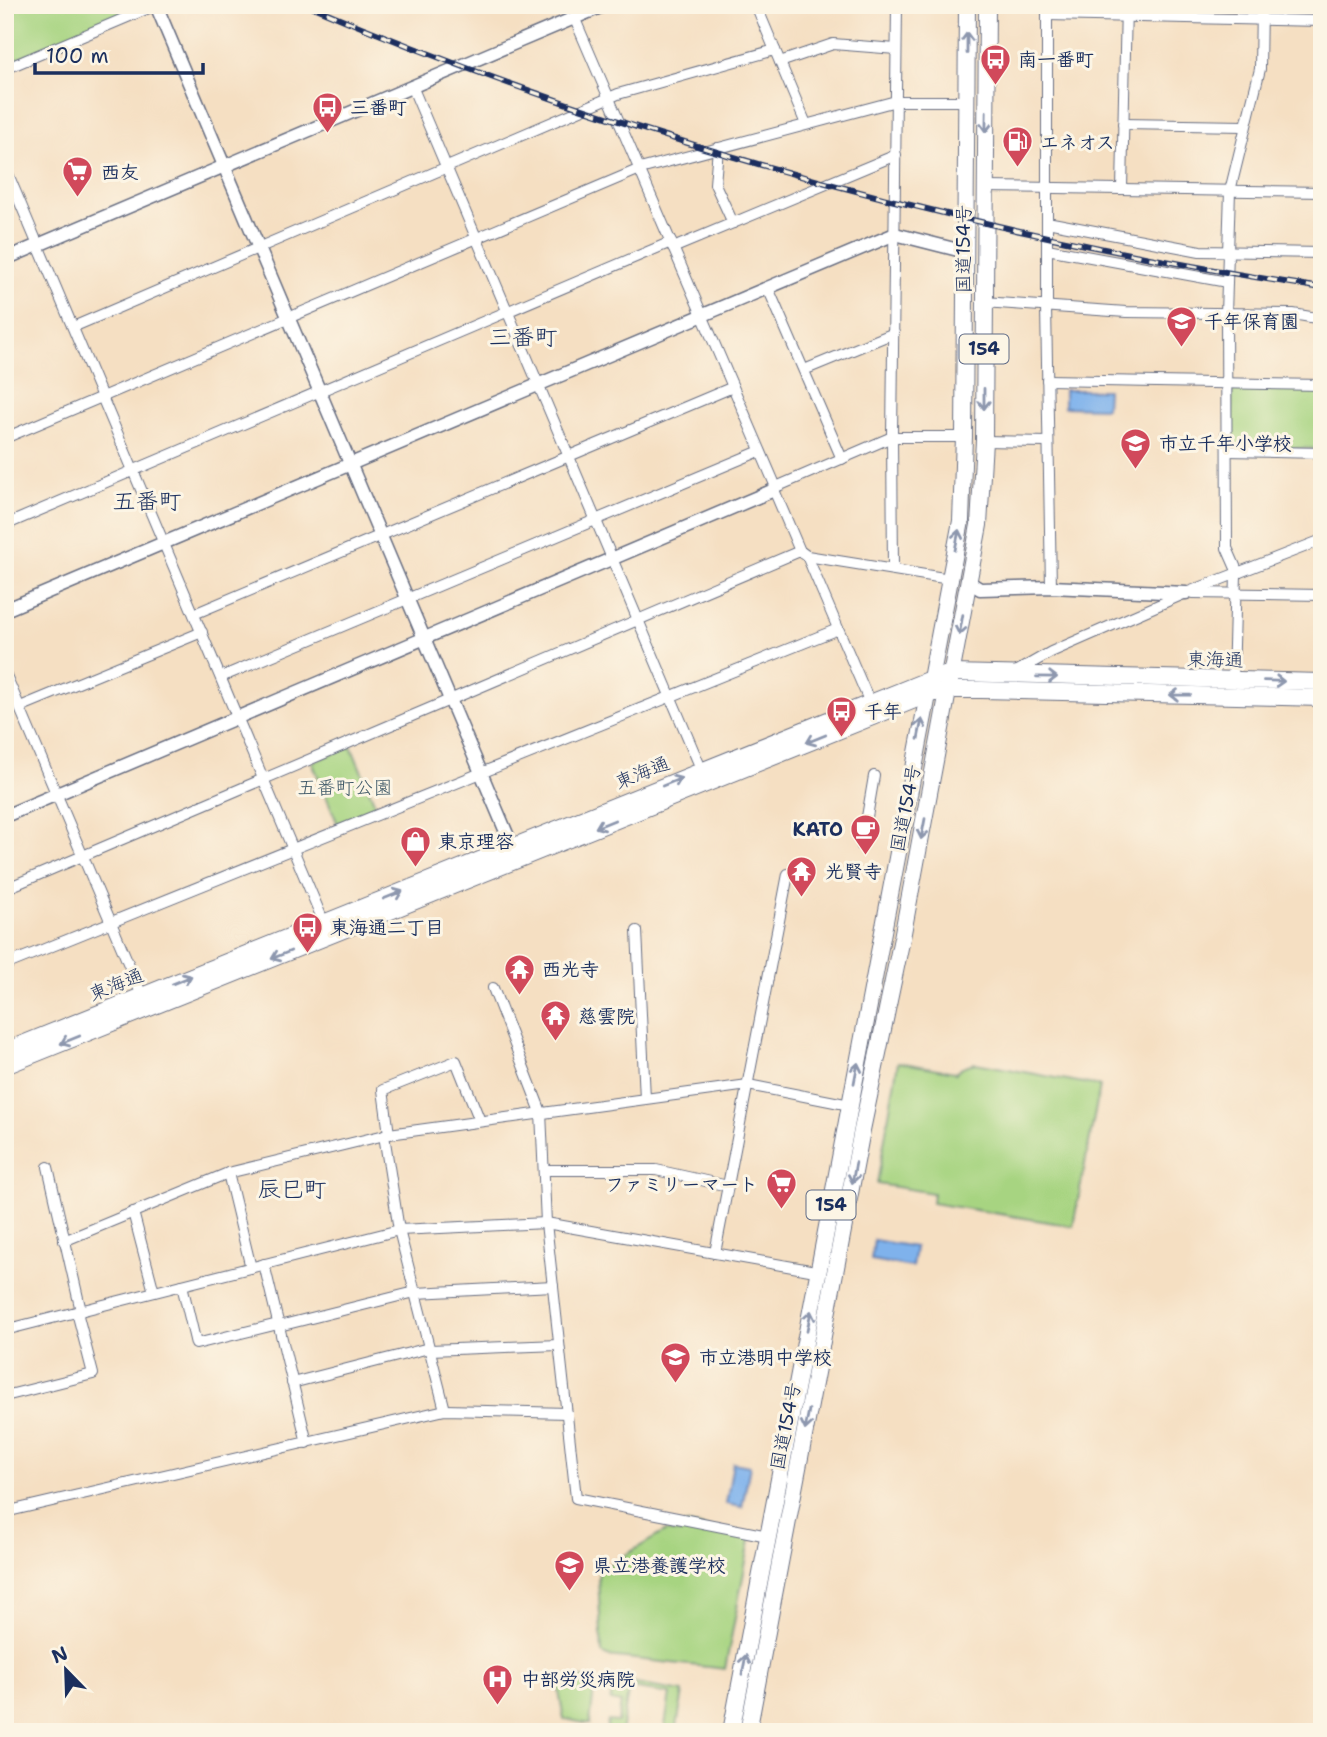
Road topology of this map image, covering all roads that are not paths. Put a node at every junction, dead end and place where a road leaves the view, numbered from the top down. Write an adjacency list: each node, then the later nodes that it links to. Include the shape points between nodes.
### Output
1 (156, 5): 17 (street); 27 (street)
2 (605, 5): 10 (street)
3 (756, 5): 15 (street)
4 (897, 5): 14 (street)
5 (967, 5): 21 (main road, 国道154号 / 154, one-way to 5)
6 (987, 5): 31 (main road, 国道154号 / 154, one-way to 31)
7 (1126, 5): 11 (street)
8 (1261, 5): 12 (street)
9 (1047, 10): 11 (street); 32 (street)
10 (573, 11): 18 (street); 19 (street)
11 (1126, 17): 12 (street); 23 (street)
12 (1261, 20): 13 (street); 24 (street, via 1259,69)
13 (1322, 21)
14 (896, 49): 16 (street, via 833,44); 20 (street)
15 (775, 50): 16 (street); 19 (street)
16 (780, 62): 22 (street)
17 (5, 69)
18 (412, 86): 27 (street); 29 (street)
19 (609, 98): 29 (street); 30 (street)
20 (896, 101): 21 (street); 22 (street); 26 (street)
21 (967, 101): 44 (main road, 国道154号 / 154)
22 (806, 124): 25 (street)
23 (1123, 124): 24 (street); 33 (street)
24 (1244, 126): 34 (street)
25 (718, 148): 30 (street); 37 (street, via 715,184)
26 (896, 155): 37 (street); 38 (street)
27 (224, 166): 40 (street); 42 (street)
28 (5, 167): 40 (street)
29 (446, 167): 39 (street); 42 (street)
30 (640, 169): 39 (street); 41 (street)
31 (985, 187): 32 (street); 50 (main road, 国道154号 / 154)
32 (1047, 187): 33 (street); 36 (street)
33 (1122, 189): 34 (street)
34 (1230, 191): 35 (street); 45 (street)
35 (1322, 192)
36 (1047, 222): 43 (street); 45 (street, via 1200,251)
37 (733, 223): 41 (street)
38 (895, 234): 44 (street); 49 (street); 58 (street)
39 (477, 239): 52 (street); 55 (street)
40 (38, 245): 47 (street); 57 (street)
41 (672, 245): 52 (street); 54 (street)
42 (259, 247): 55 (street); 57 (street)
43 (1047, 249): 48 (street); 51 (street)
44 (966, 252): 68 (main road, 国道154号 / 154)
45 (1228, 252): 46 (street); 48 (street)
46 (1322, 253)
47 (5, 259)
48 (1227, 282): 53 (street)
49 (768, 288): 54 (street); 59 (street)
50 (984, 302): 51 (street); 70 (main road, 国道154号 / 154, one-way to 70)
51 (1046, 307): 53 (street); 60 (street)
52 (507, 312): 62 (street); 65 (street)
53 (1226, 314): 56 (street); 61 (street)
54 (702, 315): 62 (street); 64 (street)
55 (289, 319): 65 (street); 66 (street)
56 (1322, 319)
57 (73, 327): 66 (street)
58 (894, 333): 59 (street); 67 (street)
59 (804, 370): 76 (street)
60 (1047, 380): 61 (street); 71 (street)
61 (1227, 383): 63 (street); 73 (street)
62 (538, 385): 75 (street); 77 (street)
63 (1322, 385)
64 (733, 387): 72 (street); 75 (street)
65 (320, 392): 77 (street); 78 (street)
66 (103, 398): 69 (street); 78 (street)
67 (892, 437): 68 (street); 76 (street); 87 (street)
68 (964, 437): 89 (main road, 国道154号 / 154, one-way to 68, via 961,521)
69 (5, 439)
70 (984, 441): 71 (street); 90 (main road, 国道154号 / 154, via 979,524)
71 (1048, 442): 91 (street)
72 (760, 451): 79 (street); 80 (street)
73 (1227, 451): 74 (street); 88 (street, via 1227,548)
74 (1322, 453)
75 (568, 456): 80 (street); 82 (street)
76 (842, 459): 79 (street)
77 (351, 465): 82 (street); 84 (street)
78 (134, 471): 81 (street); 84 (street)
79 (775, 489): 85 (street); 86 (street)
80 (595, 520): 86 (street); 95 (street)
81 (5, 525)
82 (381, 536): 95 (street); 97 (street)
83 (1322, 540): 88 (street)
84 (164, 543): 96 (street); 97 (street)
85 (804, 554): 87 (street); 98 (street); 99 (street)
86 (612, 559): 98 (street); 101 (street)
87 (893, 569): 89 (street)
88 (1237, 573): 92 (street); 93 (street)
89 (950, 579): 108 (main road, 国道154号 / 154)
90 (969, 582): 91 (street, via 980,589); 103 (main road, 国道154号 / 154, one-way to 103)
91 (1051, 587): 92 (street)
92 (1186, 593): 93 (street); 104 (street)
93 (1236, 594): 94 (street); 106 (street)
94 (1322, 595)
95 (407, 598): 101 (street); 105 (street)
96 (5, 610)
97 (194, 614): 100 (street)
98 (638, 620): 111 (street); 113 (street)
99 (838, 629): 111 (street); 114 (street)
100 (202, 632): 105 (street); 115 (street)
101 (425, 639): 113 (street); 116 (street)
102 (5, 673): 110 (street)
103 (953, 673): 104 (main road, 東海通); 108 (main road, 東海通); 109 (main road, 国道154号 / 154)
104 (1007, 676): 106 (main road, 東海通, one-way to 106)
105 (221, 677): 116 (street)
106 (1233, 680): 107 (main road, 東海通, one-way to 107)
107 (1322, 682)
108 (929, 687): 109 (main road, 東海通); 114 (main road, 東海通); 125 (main road, 東海通, one-way to 125); 139 (main road, 国道154号 / 154, one-way to 108)
109 (949, 690): 112 (main road, 東海通, one-way to 109); 155 (main road, 国道154号 / 154, one-way to 155)
110 (9, 692): 115 (street)
111 (670, 697): 117 (street); 118 (street)
112 (1322, 698)
113 (450, 699): 118 (street); 120 (street)
114 (870, 703): 117 (main road, 東海通)
115 (20, 707): 121 (street)
116 (238, 718): 120 (street); 121 (street)
117 (702, 771): 125 (main road, 東海通, one-way to 117)
118 (482, 774): 124 (street); 125 (street)
119 (874, 776): 123 (street)
120 (264, 779): 124 (street); 126 (street)
121 (57, 794): 122 (street); 126 (street)
122 (5, 816)
123 (862, 846)
124 (293, 849): 129 (street); 130 (street)
125 (515, 853): 130 (main road, 東海通, one-way to 125); 134 (main road, 東海通, one-way to 134)
126 (83, 856): 128 (street); 129 (street)
127 (788, 874): 137 (street)
128 (5, 889)
129 (111, 922): 132 (street); 134 (street)
130 (324, 923): 134 (main road, 東海通, one-way to 130)
131 (637, 931): 138 (street)
132 (5, 965)
133 (494, 988): 140 (street)
134 (145, 1002): 135 (main road, 東海通); 136 (main road, 東海通, one-way to 136)
135 (5, 1051)
136 (5, 1066)
137 (748, 1085): 138 (street); 139 (street); 146 (street)
138 (645, 1098): 140 (street)
139 (850, 1105): 154 (main road, 国道154号 / 154)
140 (541, 1112): 141 (street); 144 (street)
141 (480, 1121): 142 (street); 142 (street, via 456,1061 383,1090)
142 (387, 1135): 145 (street); 149 (street)
143 (48, 1167): 150 (street)
144 (544, 1170): 146 (street, via 656,1170); 148 (street)
145 (228, 1173): 147 (street); 153 (street)
146 (728, 1186): 151 (street)
147 (133, 1212): 150 (street); 158 (street)
148 (546, 1223): 149 (street); 151 (street); 157 (street)
149 (399, 1230): 152 (street); 159 (street)
150 (65, 1241): 160 (street)
151 (715, 1253): 154 (street)
152 (264, 1264): 153 (street); 161 (street)
153 (251, 1268): 156 (street)
154 (818, 1272): 155 (street); 171 (main road, 国道154号 / 154, one-way to 154)
155 (835, 1275): 173 (main road, 国道154号 / 154, one-way to 173)
156 (182, 1285): 158 (street); 161 (street, via 196,1345)
157 (553, 1286): 159 (street); 163 (street)
158 (154, 1292): 160 (street)
159 (415, 1292): 161 (street); 164 (street)
160 (79, 1312): 162 (street); 166 (street, via 93,1374)
161 (279, 1325): 165 (street)
162 (5, 1330)
163 (559, 1345): 164 (street); 168 (street)
164 (430, 1349): 165 (street); 167 (street)
165 (292, 1383): 169 (street)
166 (5, 1396)
167 (445, 1410): 168 (street); 169 (street)
168 (567, 1413): 171 (street, via 576,1497)
169 (307, 1443): 170 (street)
170 (5, 1512)
171 (768, 1536): 172 (main road, 国道154号 / 154, one-way to 171)
172 (731, 1732)
173 (748, 1732)

